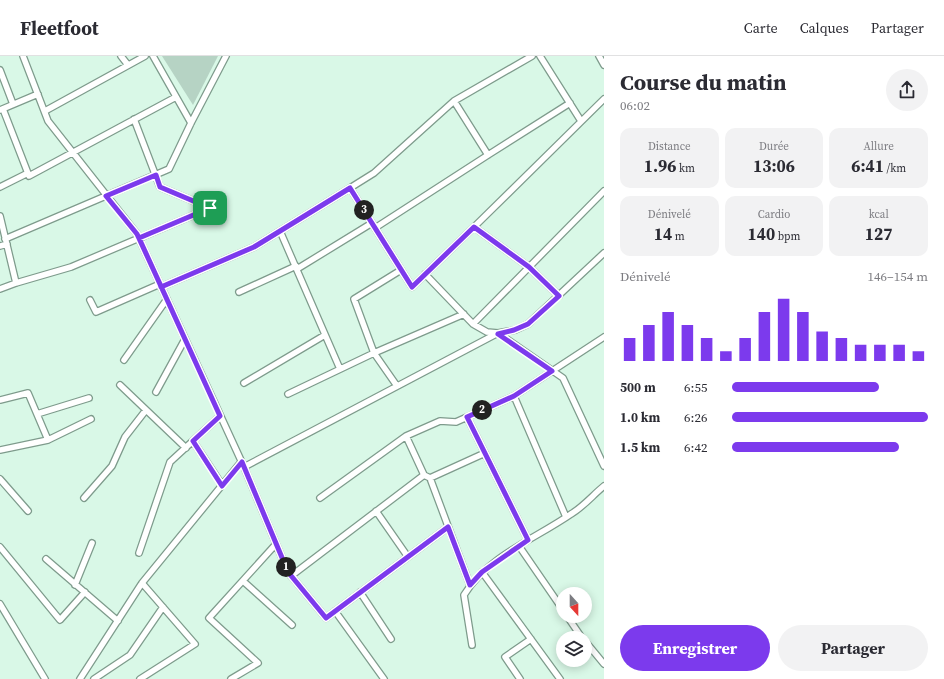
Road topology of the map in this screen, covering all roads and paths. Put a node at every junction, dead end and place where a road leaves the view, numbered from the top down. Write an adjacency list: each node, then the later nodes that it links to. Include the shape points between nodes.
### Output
1 (23, 56): 12 (street)
2 (121, 56): 9 (street)
3 (145, 56): 9 (street)
4 (153, 56): 13 (street)
5 (226, 56): 22 (street)
6 (532, 56): 15 (street)
7 (540, 56): 16 (street)
8 (599, 56): 10 (street)
9 (128, 65): 19 (street)
10 (604, 65)
11 (0, 70): 17 (street)
12 (38, 94): 17 (street); 19 (street)
13 (176, 97): 20 (street); 22 (street)
14 (604, 99): 21 (street)
15 (454, 101): 24 (street); 28 (street, via 374,173)
16 (570, 103): 21 (street); 24 (street)
17 (13, 104): 18 (street)
18 (2, 109): 25 (street)
19 (45, 111): 23 (street, via 48,121)
20 (134, 120): 23 (street); 26 (street)
21 (581, 122): 33 (street)
22 (191, 123): 26 (street, via 169,169)
23 (73, 152): 25 (street, via 30,176); 30 (street)
24 (488, 155): 32 (street)
25 (28, 173): 27 (street)
26 (156, 175): 30 (street); 35 (street, via 160,187 210,208)
27 (0, 187)
28 (350, 188): 32 (street); 34 (street)
29 (604, 191): 40 (street)
30 (106, 196): 35 (street); 36 (street)
31 (0, 216): 36 (street)
32 (374, 226): 39 (street); 41 (street)
33 (474, 227): 40 (street); 42 (street)
34 (280, 231): 39 (street); 44 (street, via 254,247)
35 (139, 238): 43 (street, via 71,267); 44 (street)
36 (6, 241): 37 (street); 43 (street)
37 (0, 246)
38 (604, 253): 47 (street)
39 (296, 267): 46 (street); 53 (street)
40 (529, 267): 47 (street); 51 (street)
41 (401, 270): 42 (street, via 412,287); 56 (street, via 354,299)
42 (425, 274): 50 (street)
43 (16, 283): 45 (street)
44 (160, 286): 48 (street, via 96,312); 49 (street)
45 (0, 290)
46 (239, 292)
47 (559, 296): 52 (street, via 528,324)
48 (90, 300)
49 (167, 300): 55 (street); 57 (street)
50 (464, 314): 51 (street); 56 (street)
51 (473, 324): 52 (street, via 487,332)
52 (498, 334): 59 (street); 62 (street)
53 (325, 335): 58 (street); 60 (street)
54 (604, 337): 59 (street)
55 (185, 339): 63 (street); 70 (street)
56 (374, 353): 58 (street); 62 (street)
57 (124, 360)
58 (340, 369): 64 (street)
59 (552, 371): 65 (street); 80 (street, via 563,378)
60 (244, 383)
61 (120, 385): 68 (street)
62 (396, 386): 79 (street)
63 (156, 392)
64 (288, 394)
65 (514, 396): 71 (street); 90 (street)
66 (89, 398): 69 (street)
67 (0, 400): 69 (street, via 28,393)
68 (146, 410): 76 (street); 86 (street, via 125,437 112,466)
69 (36, 414): 74 (street)
70 (220, 416): 75 (street); 79 (street)
71 (467, 417): 73 (street, via 456,422 440,421); 78 (street)
72 (92, 419): 74 (street)
73 (406, 436): 81 (street); 87 (street)
74 (48, 440): 77 (street)
75 (193, 441): 76 (street); 84 (street)
76 (186, 448): 97 (street, via 170,462)
77 (0, 450)
78 (485, 453): 82 (street); 92 (street)
79 (243, 464): 84 (street); 94 (street)
80 (604, 466)
81 (424, 475): 82 (street); 89 (street)
82 (430, 478): 91 (street)
83 (0, 479): 88 (street)
84 (222, 486): 103 (street)
85 (604, 486): 90 (street)
86 (84, 498)
87 (320, 498)
88 (28, 511)
89 (376, 511): 98 (street); 101 (street)
90 (566, 517): 92 (street)
91 (448, 527): 98 (street); 105 (street)
92 (528, 540): 95 (street)
93 (92, 543): 104 (street)
94 (276, 544): 101 (street); 102 (street)
95 (519, 546): 100 (street); 108 (street)
96 (0, 547): 106 (street, via 60,620)
97 (139, 553)
98 (408, 557): 107 (street)
99 (46, 559): 104 (street)
100 (482, 572): 105 (street); 115 (street)
101 (291, 576): 111 (street, via 326,618)
102 (243, 581): 113 (street); 123 (street, via 209,618 258,663)
103 (142, 583): 110 (street); 112 (street)
104 (75, 584): 106 (street)
105 (470, 585): 116 (street, via 464,595)
106 (85, 592): 112 (street)
107 (360, 592): 111 (street); 114 (street)
108 (556, 600)
109 (0, 604): 119 (street)
110 (164, 607): 121 (street, via 130,655); 122 (street, via 195,644)
111 (334, 611): 124 (street)
112 (118, 621): 120 (street)
113 (292, 625)
114 (391, 639)
115 (531, 639): 125 (street, via 504,657); 126 (street)
116 (472, 645)
117 (592, 649): 118 (street)
118 (604, 664)
119 (45, 679)
120 (80, 679)
121 (94, 679)
122 (140, 679)
123 (231, 679)
124 (384, 679)
125 (520, 679)
126 (560, 679)

